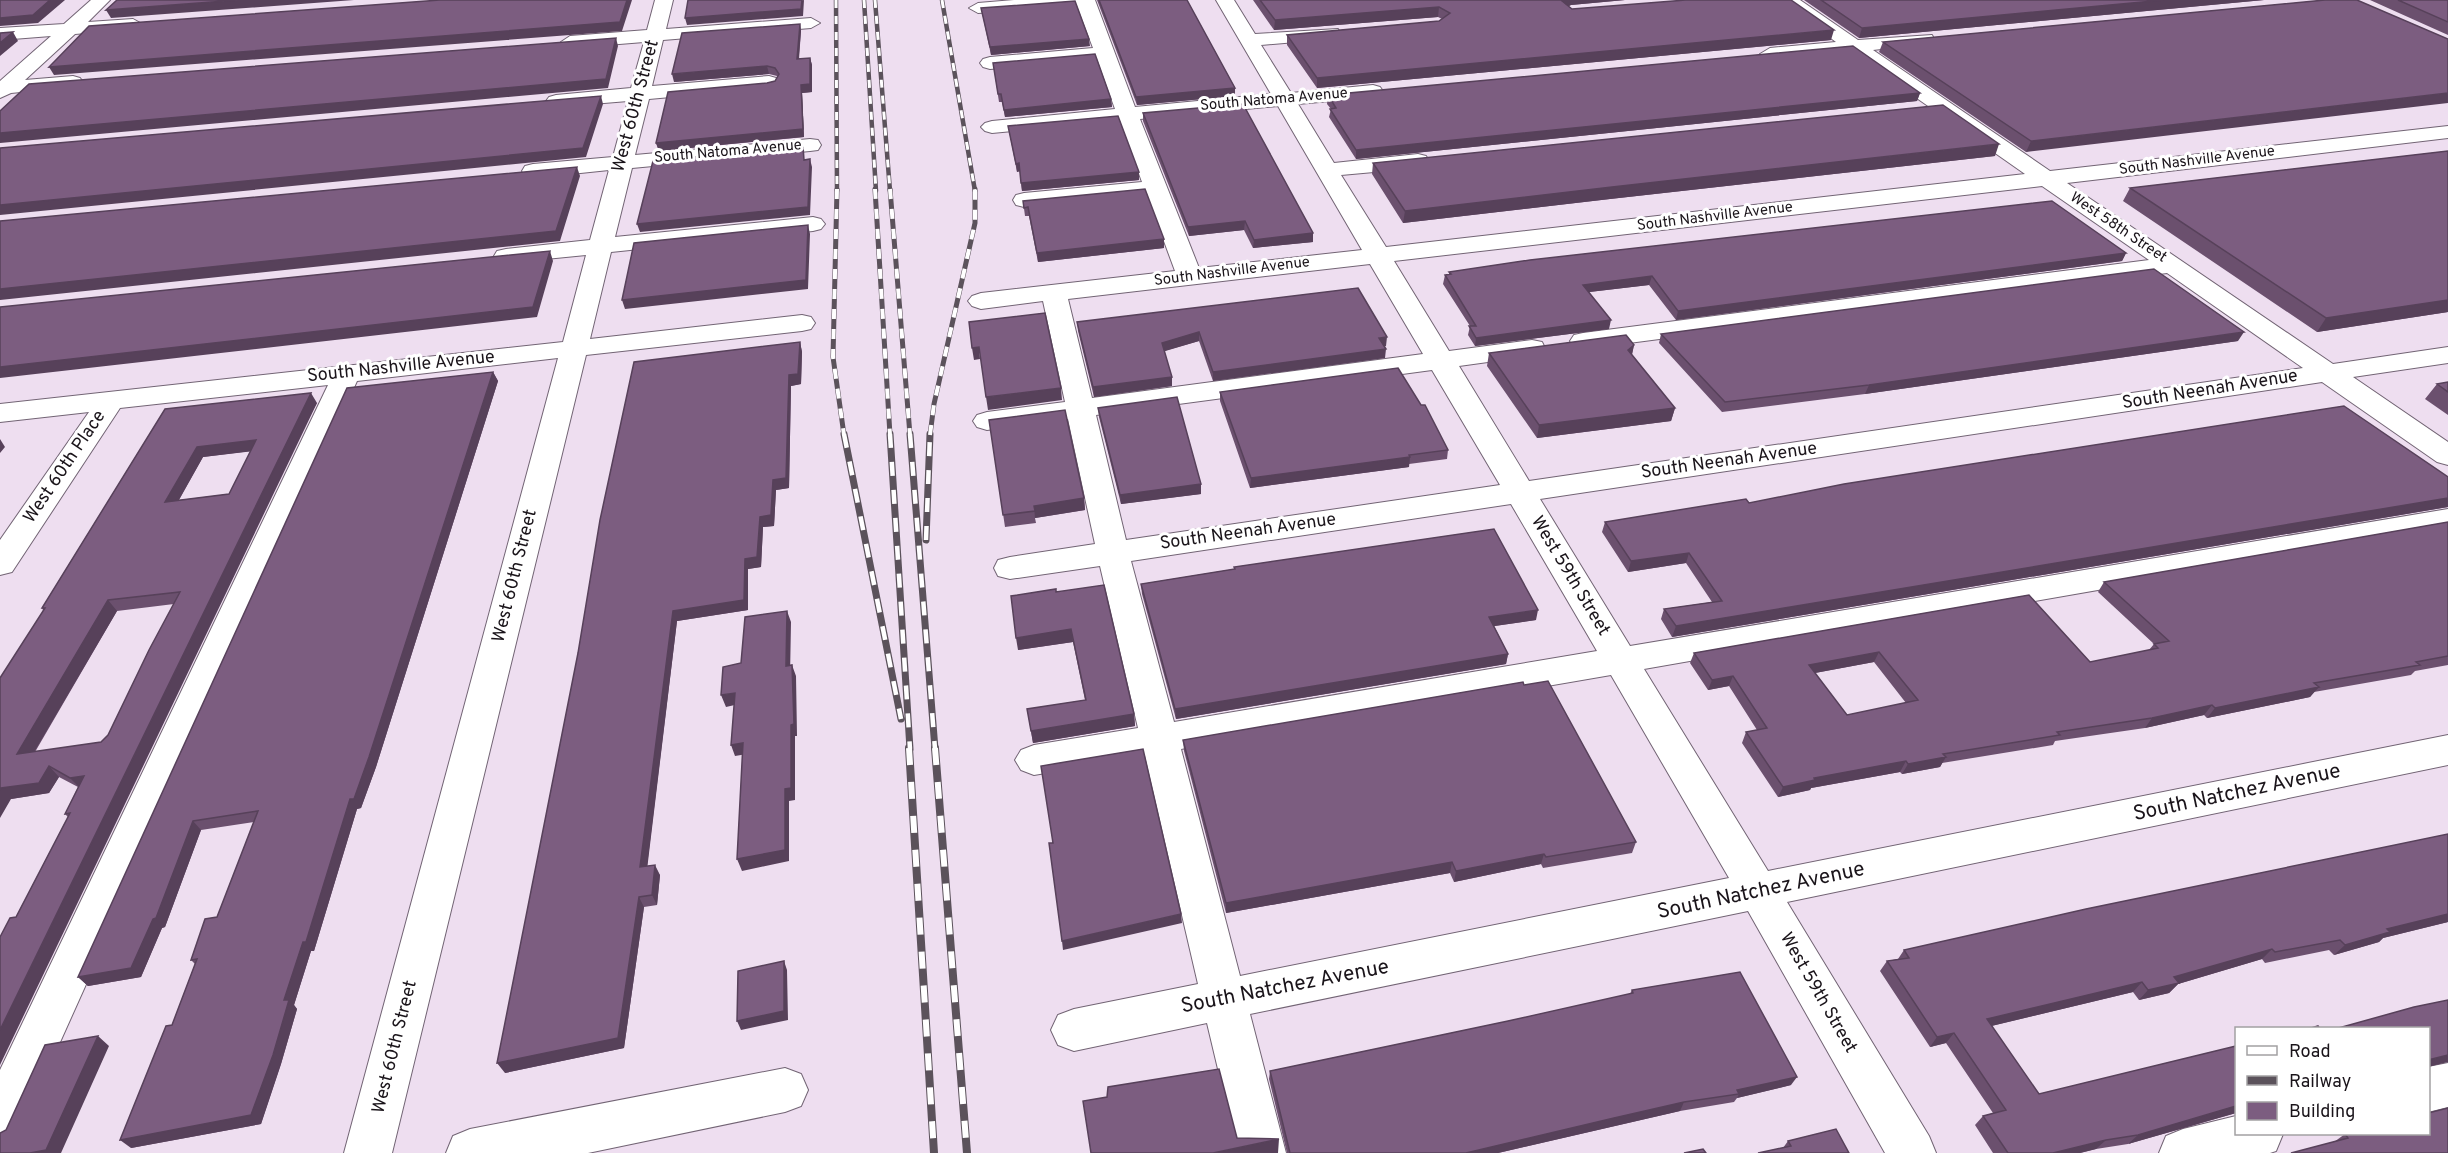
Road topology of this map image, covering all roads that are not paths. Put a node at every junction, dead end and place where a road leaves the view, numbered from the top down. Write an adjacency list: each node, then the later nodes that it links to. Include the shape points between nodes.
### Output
1 (101, 0): 9 (street)
2 (664, 0): 12 (street, West 60th Street)
3 (1085, 0): 6 (street); 17 (street)
4 (1225, 0): 14 (street, West 59th Street)
5 (1788, 0): 16 (street, West 58th Street)
6 (978, 8)
7 (154, 23): 9 (street)
8 (810, 23): 12 (street)
9 (69, 29): 11 (street); 22 (street)
10 (1344, 32): 14 (street)
11 (0, 34)
12 (655, 35): 15 (street); 24 (street, West 60th Street)
13 (1948, 37): 16 (street)
14 (1249, 40): 25 (street, West 59th Street)
15 (556, 43)
16 (1854, 46): 18 (street); 27 (street, West 58th Street)
17 (1104, 53): 19 (street); 29 (street)
18 (1748, 56)
19 (990, 63)
20 (93, 80): 22 (street)
21 (769, 82): 24 (street)
22 (2, 89)
23 (1393, 90): 25 (street, South Natoma Avenue)
24 (640, 93): 26 (street); 34 (street, West 60th Street)
25 (1286, 99): 29 (street, South Natoma Avenue); 35 (street, West 59th Street)
26 (540, 102)
27 (1942, 107): 28 (street); 37 (street, West 58th Street)
28 (1916, 109)
29 (1128, 114): 30 (street, South Natoma Avenue); 38 (street)
30 (992, 127)
31 (2448, 132): 37 (street, South Nashville Avenue)
32 (810, 145): 34 (street, South Natoma Avenue)
33 (1436, 159): 35 (street)
34 (622, 162): 36 (street, South Natoma Avenue); 41 (street, West 60th Street)
35 (1327, 170): 42 (street, West 59th Street)
36 (507, 174)
37 (2045, 179): 42 (street, South Nashville Avenue); 44 (street, West 58th Street)
38 (1156, 187): 39 (street); 45 (street)
39 (1024, 200)
40 (813, 224): 41 (street)
41 (600, 246): 43 (street); 49 (street, West 60th Street)
42 (1378, 255): 45 (street, South Nashville Avenue); 51 (street, West 59th Street)
43 (483, 258)
44 (2171, 265): 51 (street); 52 (street, West 58th Street)
45 (1190, 277): 46 (street, South Nashville Avenue)
46 (1054, 293): 47 (street, South Nashville Avenue); 55 (street)
47 (981, 301)
48 (802, 322): 49 (street, South Nashville Avenue)
49 (573, 348): 53 (street, South Nashville Avenue); 76 (street, West 60th Street)
50 (2448, 354): 52 (street, South Neenah Avenue)
51 (1440, 359): 55 (street); 59 (street, West 59th Street)
52 (2326, 372): 58 (street, West 58th Street); 59 (street, South Neenah Avenue)
53 (347, 373): 54 (street, South Nashville Avenue); 74 (street)
54 (111, 400): 56 (street, South Nashville Avenue); 62 (street, West 60th Place)
55 (1080, 409): 57 (street); 61 (street)
56 (0, 413)
57 (987, 421)
58 (2448, 456)
59 (1520, 492): 61 (street, South Neenah Avenue); 64 (street, West 59th Street)
60 (2448, 519): 64 (street)
61 (1113, 552): 63 (street, South Neenah Avenue); 65 (street)
62 (0, 564)
63 (1010, 568)
64 (1620, 660): 65 (street); 68 (street, West 59th Street)
65 (1160, 739): 67 (street); 69 (street)
66 (2448, 750): 68 (street, South Natchez Avenue)
67 (1034, 760)
68 (1759, 892): 69 (street, South Natchez Avenue); 79 (street, West 59th Street)
69 (1223, 1000): 70 (street, South Natchez Avenue); 78 (street)
70 (1074, 1030)
71 (2448, 1085): 73 (street)
72 (785, 1090): 77 (street)
73 (2430, 1090)
74 (0, 1122)
75 (2255, 1135): 80 (street)
76 (368, 1153)
77 (470, 1153)
78 (1262, 1153)
79 (1912, 1153)
80 (2183, 1153)

